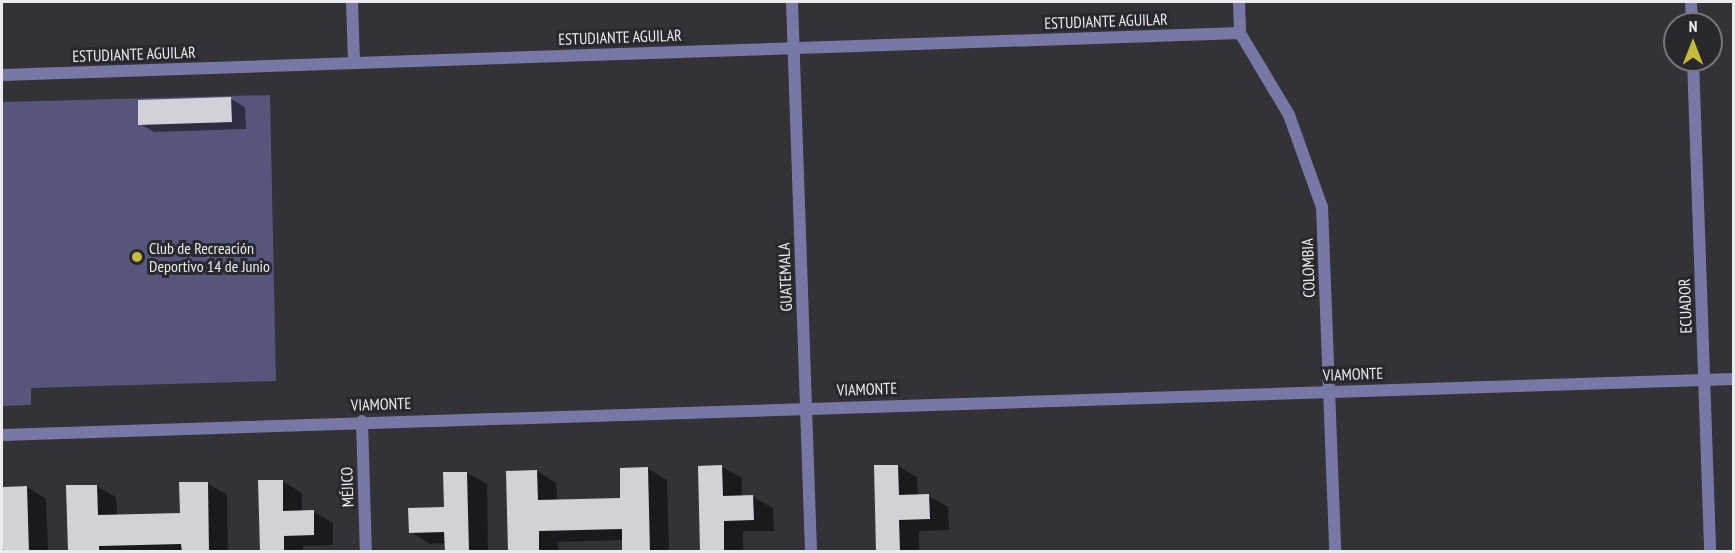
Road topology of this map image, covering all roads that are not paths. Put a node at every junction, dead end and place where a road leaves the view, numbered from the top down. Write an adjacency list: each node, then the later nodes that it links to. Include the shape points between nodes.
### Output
1 (352, 2): 6 (street)
2 (792, 2): 5 (street, GUATEMALA)
3 (1239, 2): 4 (street, COLOMBIA)
4 (1240, 33): 5 (street, ESTUDIANTE AGUILAR); 11 (street, COLOMBIA, via 1289,115 1322,207)
5 (793, 48): 6 (street, ESTUDIANTE AGUILAR); 12 (street, GUATEMALA)
6 (354, 62): 8 (street, ESTUDIANTE AGUILAR)
7 (1693, 72): 10 (street, ECUADOR)
8 (2, 75)
9 (1734, 379): 10 (street, VIAMONTE)
10 (1704, 380): 11 (street, VIAMONTE); 18 (street, ECUADOR)
11 (1329, 391): 12 (street, VIAMONTE); 17 (street, COLOMBIA)
12 (806, 407): 13 (street, VIAMONTE); 16 (street, GUATEMALA)
13 (362, 421): 14 (street, VIAMONTE); 15 (street, MÉJICO)
14 (2, 435)
15 (366, 552)
16 (811, 552)
17 (1335, 552)
18 (1710, 552)

